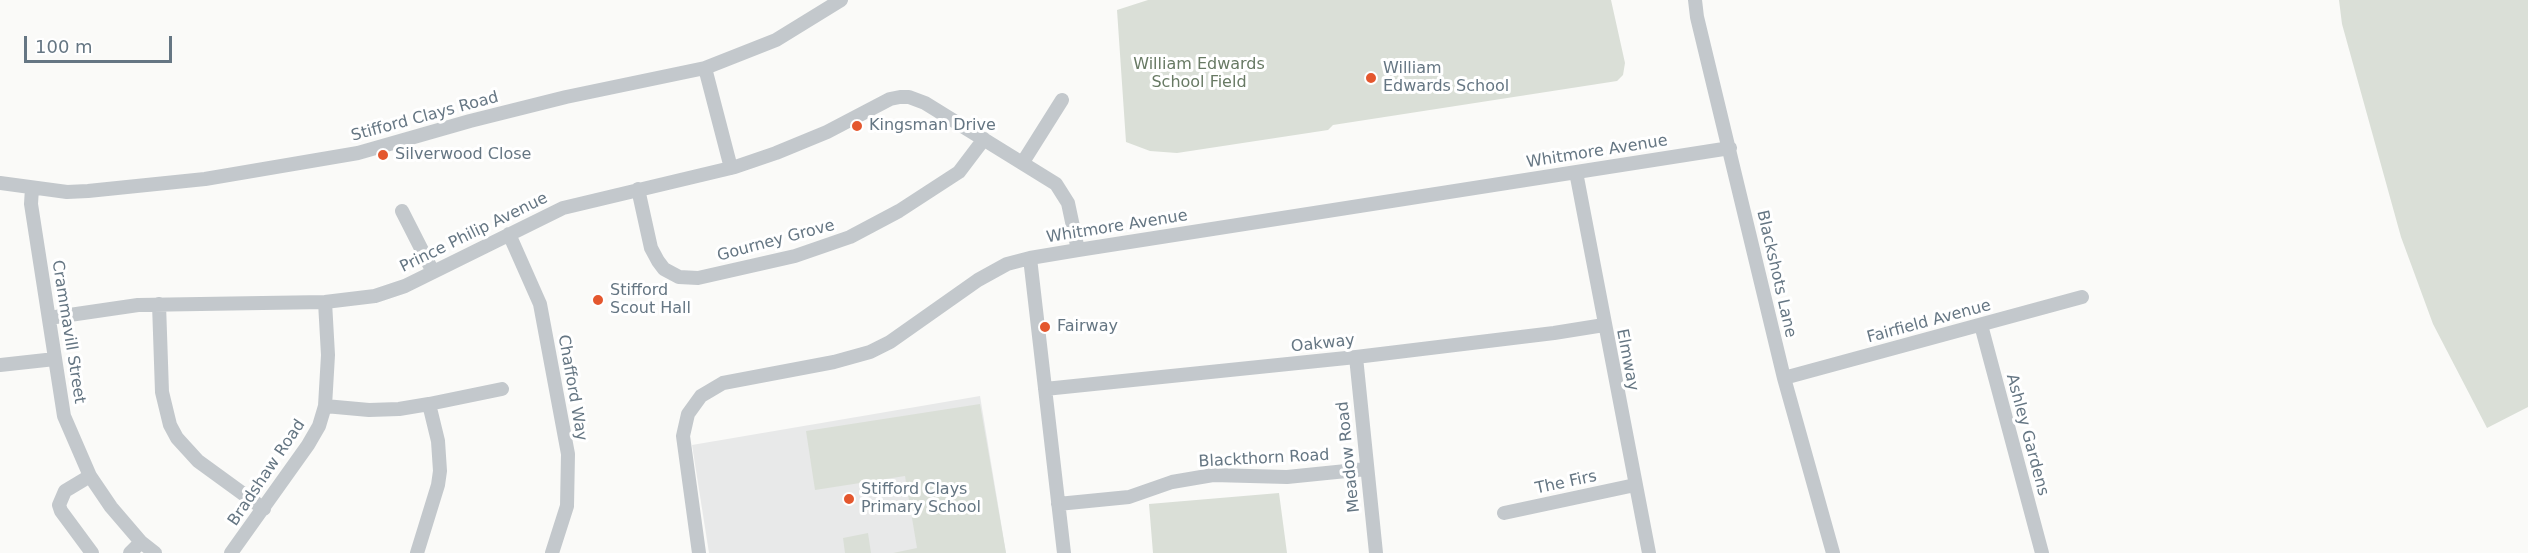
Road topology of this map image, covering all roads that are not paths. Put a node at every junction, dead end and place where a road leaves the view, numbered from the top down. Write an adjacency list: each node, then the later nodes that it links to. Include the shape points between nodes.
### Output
1 (841, 0): 3 (street, Stifford Clays Road, via 776,40)
2 (1695, 0): 6 (street, Blackshots Lane)
3 (705, 68): 8 (street); 11 (street, Stifford Clays Road, via 566,97 358,153 292,165 87,191)
4 (1062, 100): 7 (street)
5 (984, 139): 7 (street, Prince Philip Avenue); 8 (street, Prince Philip Avenue, via 925,103 900,97 827,132); 12 (street, Gourney Grove, via 959,172 850,237 795,256 698,278 679,278 658,261 651,248)
6 (1730, 148): 9 (street, Whitmore Avenue); 27 (street, Blackshots Lane)
7 (1023, 162): 15 (street, Prince Philip Avenue, via 1063,193)
8 (731, 168): 12 (street, Prince Philip Avenue)
9 (1576, 172): 15 (street, Whitmore Avenue); 22 (street, Elmway)
10 (0, 183): 11 (street, Stifford Clays Road)
11 (32, 188): 21 (street, Crammavill Street, via 31,204)
12 (638, 189): 14 (street, Prince Philip Avenue, via 563,208)
13 (402, 212): 17 (street)
14 (508, 234): 17 (street, Prince Philip Avenue); 44 (street, Chafford Way, via 540,304 568,454 567,506)
15 (1078, 250): 16 (street, Whitmore Avenue)
16 (1029, 258): 29 (street); 45 (street, Whitmore Avenue, via 993,271 870,352 723,383 704,392 690,409 683,431)
17 (433, 272): 19 (street, Prince Philip Avenue, via 375,296)
18 (2082, 297): 23 (street, Fairfield Avenue)
19 (325, 302): 20 (street, Prince Philip Avenue); 31 (street, Bradshaw Road)
20 (159, 304): 21 (street, Prince Philip Avenue); 36 (street, via 162,392 170,425 198,461)
21 (50, 318): 25 (street, Crammavill Street)
22 (1604, 325): 24 (street, Oakway); 34 (street, Elmway)
23 (1981, 325): 27 (street, Fairfield Avenue); 50 (street, Ashley Gardens)
24 (1356, 357): 29 (street, Oakway); 32 (street, Meadow Road)
25 (55, 359): 26 (street); 33 (street, Crammavill Street, via 64,416)
26 (0, 365)
27 (1784, 378): 49 (street, Blackshots Lane)
28 (502, 389): 30 (street)
29 (1045, 389): 35 (street)
30 (429, 404): 31 (street, via 369,410); 43 (street, via 440,471)
31 (325, 406): 36 (street, Bradshaw Road, via 309,445)
32 (1366, 469): 35 (street, Blackthorn Road, via 1287,477 1213,475 1172,482 1129,497); 47 (street, Meadow Road)
33 (90, 476): 38 (street, Crammavill Street); 39 (street, via 65,491 59,505)
34 (1635, 485): 37 (street, The Firs); 48 (street, Elmway)
35 (1059, 504): 46 (street)
36 (264, 509): 42 (street, Bradshaw Road)
37 (1504, 513)
38 (141, 542): 40 (street); 41 (street, Crammavill Street)
39 (92, 553)
40 (130, 553)
41 (155, 553)
42 (231, 553)
43 (417, 553)
44 (552, 553)
45 (699, 553)
46 (1064, 553)
47 (1376, 553)
48 (1649, 553)
49 (1833, 553)
50 (2042, 553)

